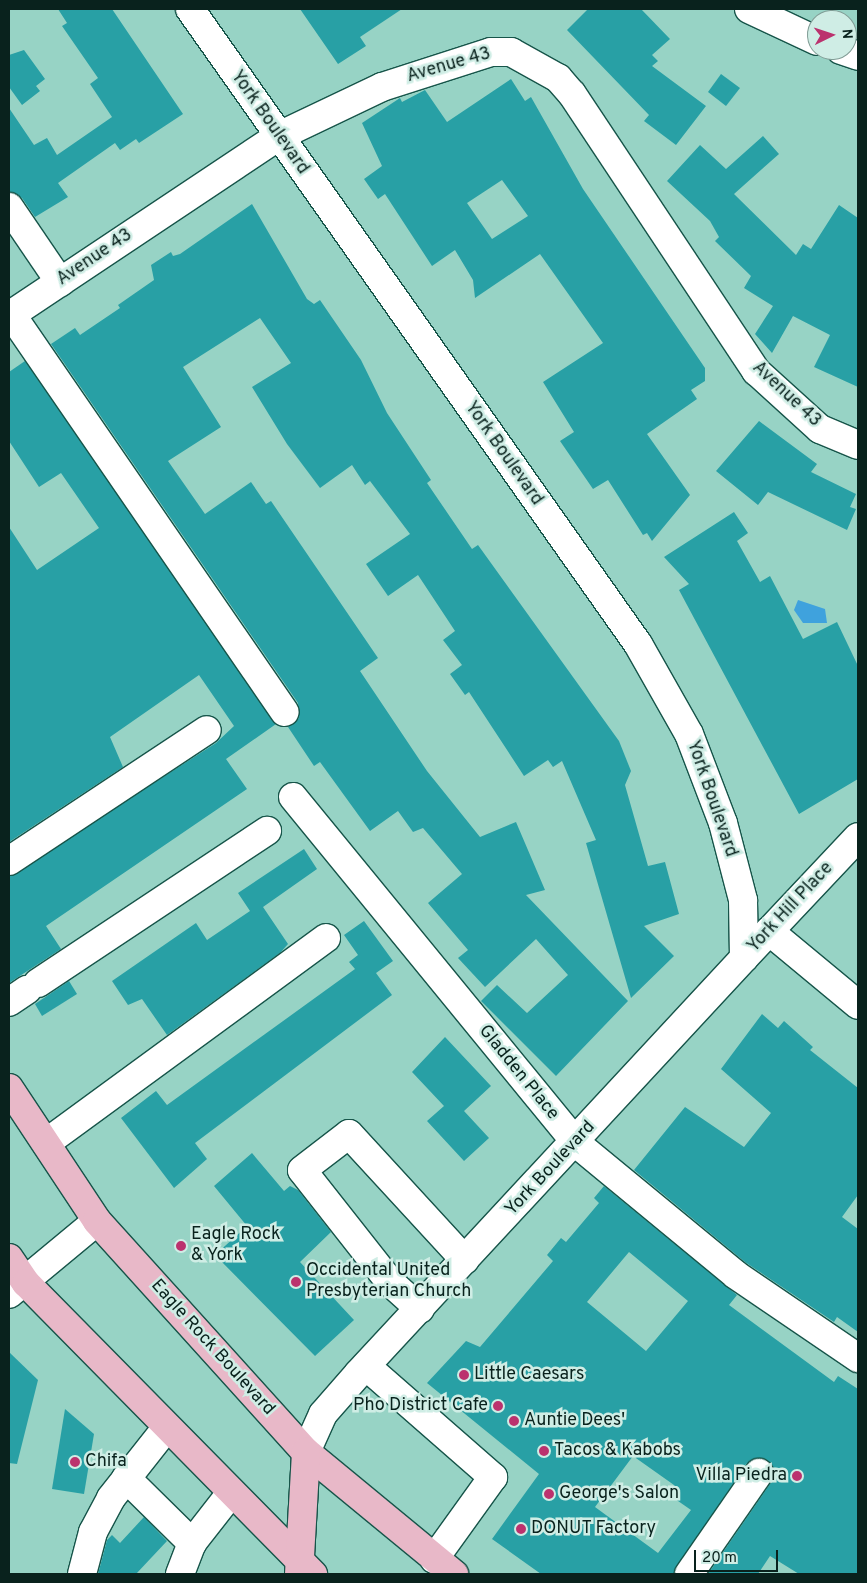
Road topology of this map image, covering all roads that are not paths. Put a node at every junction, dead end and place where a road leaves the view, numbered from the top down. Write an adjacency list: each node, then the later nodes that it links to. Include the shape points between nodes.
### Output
1 (190, 9): 4 (street, York Boulevard)
2 (749, 9): 3 (street)
3 (807, 36)
4 (277, 137): 6 (street, Avenue 43); 8 (street, Avenue 43, via 382,87 491,52 512,52 541,67 572,94 756,371 820,429); 17 (street, York Boulevard, via 647,660 689,734 723,823 743,900)
5 (9, 206): 6 (street)
6 (60, 282): 7 (street, Avenue 43)
7 (11, 310): 9 (street)
8 (858, 445)
9 (285, 712)
10 (207, 730): 14 (street)
11 (293, 797): 21 (street, Gladden Place)
12 (267, 831): 18 (street)
13 (858, 837): 15 (street, York Hill Place)
14 (9, 862)
15 (769, 931): 17 (street, York Hill Place); 19 (street)
16 (329, 947): 22 (street)
17 (744, 958): 21 (street, York Boulevard)
18 (25, 992)
19 (858, 1004)
20 (9, 1088): 22 (main road, Eagle Rock Boulevard)
21 (576, 1143): 25 (street, York Boulevard); 28 (street, Gladden Place, via 736,1275)
22 (49, 1149): 23 (main road, Eagle Rock Boulevard)
23 (97, 1221): 26 (street); 31 (main road, Eagle Rock Boulevard)
24 (9, 1258): 26 (main road)
25 (466, 1260): 27 (street, York Boulevard); 27 (street, via 348,1134 302,1170 390,1282)
26 (17, 1288): 30 (main road)
27 (420, 1309): 29 (street, York Boulevard)
28 (858, 1358)
29 (366, 1366): 31 (street, York Boulevard, via 323,1414); 36 (street, via 493,1477)
30 (167, 1427): 33 (street); 34 (main road)
31 (306, 1452): 36 (main road, Eagle Rock Boulevard); 37 (main road, York Boulevard)
32 (759, 1473): 40 (street)
33 (126, 1478): 35 (street); 38 (street, via 93,1532)
34 (231, 1493): 35 (street); 37 (main road)
35 (192, 1543): 39 (street)
36 (444, 1567)
37 (304, 1571)
38 (82, 1574)
39 (180, 1574)
40 (689, 1574)

